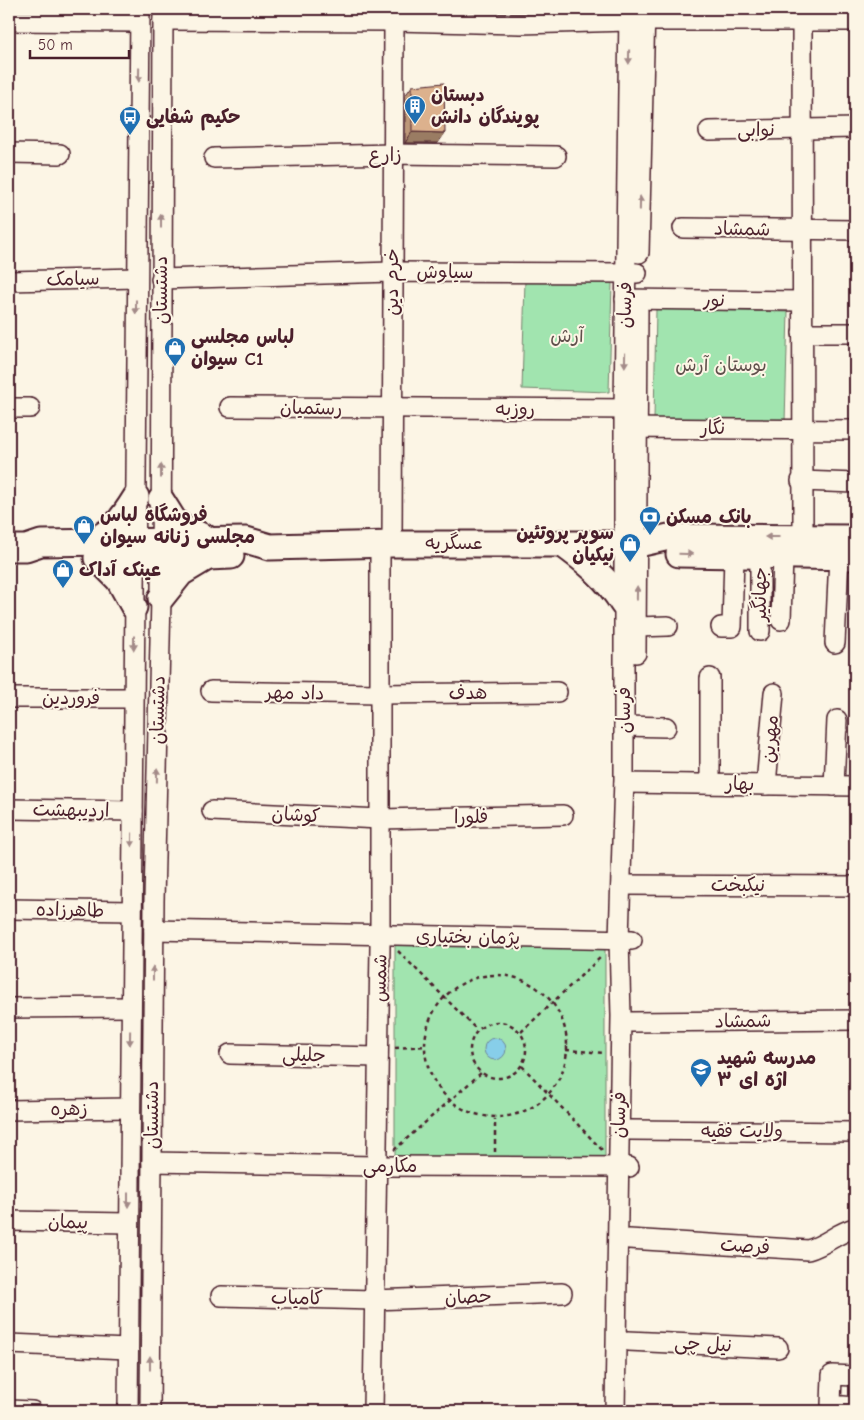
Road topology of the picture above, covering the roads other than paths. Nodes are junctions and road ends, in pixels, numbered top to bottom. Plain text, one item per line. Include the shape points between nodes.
1 (163, 14) edge
2 (140, 15) edge
3 (637, 15) edge
4 (521, 16) edge
5 (394, 20) junction
6 (9, 21) edge
7 (802, 21) junction
8 (855, 22) edge
9 (855, 128) edge
10 (802, 129) junction
11 (709, 131) dead end
12 (9, 154) edge
13 (60, 154) dead end
14 (393, 154) junction
15 (556, 156) dead end
16 (214, 158) dead end
17 (683, 228) dead end
18 (855, 230) edge
19 (802, 231) junction
20 (392, 272) junction
21 (632, 273) junction
22 (136, 278) junction
23 (162, 279) junction
24 (9, 281) edge
25 (632, 299) junction
26 (802, 301) junction
27 (802, 333) junction
28 (855, 333) edge
29 (230, 407) dead end
30 (9, 408) edge
31 (30, 408) dead end
32 (392, 409) junction
33 (631, 418) junction
34 (801, 430) junction
35 (855, 430) edge
36 (801, 481) junction
37 (855, 483) edge
38 (136, 497) junction
39 (161, 500) junction
40 (803, 538) junction
41 (855, 538) edge
42 (561, 542) junction
43 (386, 544) junction
44 (631, 544) junction
45 (18, 548) edge
46 (210, 549) junction
47 (93, 550) junction
48 (135, 550) junction
49 (161, 550) junction
50 (734, 556) junction
51 (772, 557) junction
52 (847, 557) edge
53 (161, 598) junction
54 (624, 604) junction
55 (134, 606) junction
56 (781, 620) dead end
57 (668, 626) dead end
58 (637, 627) junction
59 (721, 627) dead end
60 (760, 631) dead end
61 (836, 643) dead end
62 (710, 678) dead end
63 (211, 691) dead end
64 (557, 692) dead end
65 (774, 693) dead end
66 (379, 694) junction
67 (9, 698) edge
68 (133, 698) junction
69 (837, 720) dead end
70 (630, 726) junction
71 (666, 727) dead end
72 (629, 783) junction
73 (710, 784) junction
74 (766, 785) junction
75 (834, 786) junction
76 (855, 786) edge
77 (9, 809) edge
78 (133, 811) junction
79 (212, 811) dead end
80 (563, 815) dead end
81 (380, 819) junction
82 (627, 885) junction
83 (855, 886) edge
84 (9, 909) edge
85 (131, 911) junction
86 (154, 930) junction
87 (380, 935) junction
88 (626, 940) junction
89 (130, 1007) junction
90 (9, 1008) edge
91 (855, 1020) edge
92 (631, 1022) junction
93 (378, 1053) junction
94 (230, 1054) dead end
95 (129, 1108) junction
96 (9, 1110) edge
97 (630, 1130) junction
98 (855, 1132) edge
99 (152, 1162) junction
100 (618, 1163) junction
101 (376, 1166) junction
102 (9, 1221) edge
103 (855, 1228) edge
104 (128, 1232) junction
105 (628, 1239) junction
106 (151, 1240) junction
107 (562, 1293) dead end
108 (221, 1296) dead end
109 (373, 1300) junction
110 (628, 1341) junction
111 (9, 1344) edge
112 (778, 1348) dead end
113 (128, 1349) junction
114 (855, 1376) edge
115 (855, 1406) edge
116 (9, 1410) edge
117 (32, 1411) edge
118 (128, 1411) edge
119 (150, 1411) edge
120 (372, 1411) edge
121 (615, 1411) edge
122 (627, 1411) edge

1 - 5 street
23 -> 1 street, دشتستان
2 - 6 street
2 -> 22 street, دشتستان
3 - 4 street
3 - 7 street
3 - 21 street, فرسان
4 - 5 street
5 - 14 street, خرم دین
7 - 8 street
7 - 10 street
9 - 10 street, نوابی
10 - 11 street, نوابی
10 - 19 street
12 - 13 street
14 - 15 street, زارع
14 - 16 street, زارع
14 - 20 street, خرم دین
17 - 19 street, شمشاد
18 - 19 street, شمشاد
19 - 26 street
20 - 21 street, سیاوش
20 - 23 street, سیاوش
20 - 32 street, خرم دین
21 - 25 street, فرسان
22 - 24 street, سیامک
22 -> 38 street, دشتستان
39 -> 23 street, دشتستان
25 - 26 street, نور
25 - 33 street, فرسان
26 - 27 street
27 - 28 street
27 - 34 street
29 - 32 street, رستمیان
30 - 31 street
32 - 33 street, روزبه
32 - 43 street, خرم دین
33 - 34 street, نگار
33 - 44 street, فرسان
34 - 35 street, نگار
34 - 36 street
36 - 37 street
36 - 40 street
38 - 47 main road via 120,522
38 - 48 street, دشتستان
39 - 46 main road via 176,524
39 - 49 street, دشتستان
40 - 41 main road, عسگریه
40 -> 44 main road, عسگریه via 669,537
42 - 43 main road, عسگریه
42 - 44 main road, عسگریه
42 - 54 main road via 592,565
43 - 46 main road, عسگریه via 270,547 246,540
43 - 66 street, شمس
44 -> 50 main road, عسگریه via 665,554
44 - 54 street, فرسان
58 -> 44 street, فرسان
45 - 47 main road, عسگریه via 41,543
46 - 49 main road, عسگریه
46 - 53 main road via 181,573
47 - 48 main road, عسگریه
47 - 55 main road via 119,580
48 - 49 main road, عسگریه
48 - 55 street, دشتستان
49 - 53 street, دشتستان
50 - 51 main road, عسگریه
50 - 59 street via 732,627
51 - 52 main road, عسگریه
51 - 56 street
51 - 60 street, جهانگیر
52 - 61 street
86 -> 53 street, دشتستان
54 - 70 street, فرسان
55 -> 68 street, دشتستان
57 - 58 street
58 - 70 street, فرسان
62 - 73 street
63 - 66 street, داد مهر
64 - 66 street, هدف
65 - 74 street, مهرین
66 - 81 street, شمس
67 - 68 street, فروردین
68 - 78 street, دشتستان
69 - 75 street
70 - 71 street
70 - 72 street, فرسان
72 - 73 street, بهار
72 - 82 street, فرسان
73 - 74 street, بهار
74 - 75 street, بهار
75 - 76 street, بهار
77 - 78 street, اردیبهشت
78 -> 85 street, دشتستان
79 - 81 street, کوشان
80 - 81 street, فلورا
81 - 87 street, شمس
82 - 83 street, نیکبخت
82 - 88 street, فرسان
84 - 85 street, طاهرزاده
85 - 89 street, دشتستان
86 - 87 street, پژمان بختیاری
99 -> 86 street, دشتستان
87 - 88 street, پژمان بختیاری
87 - 93 street, شمس
88 - 92 street, فرسان
88 - 100 street, فرسان
89 - 90 street
89 -> 95 street, دشتستان
91 - 92 street, شمشاد
92 - 97 street, فرسان
93 - 94 street, جلیلی
93 - 101 street, شمس
95 - 96 street, زهره
95 -> 104 street, دشتستان
97 - 98 street, ولایت فقیه
97 - 100 street, فرسان
99 - 101 street, مکارمی
99 - 106 street, دشتستان
100 - 101 street, مکارمی via 498,1158
100 - 105 street, فرسان
100 - 121 street, فرسان
101 - 109 street, شمس
102 - 104 street, پیمان
103 - 105 street, فرصت via 840,1232 824,1245 808,1250
104 - 106 street, پیمان
104 - 113 street, دشتستان
105 - 110 street, فرسان
119 -> 106 street, دشتستان
107 - 109 street, حصان
108 - 109 street, کامیاب
109 - 120 street, شمس
110 - 112 street, نیل چی
110 - 122 street, فرسان
111 - 113 street
113 - 118 street, دشتستان
114 - 115 street via 832,1376 831,1405
116 - 117 street

